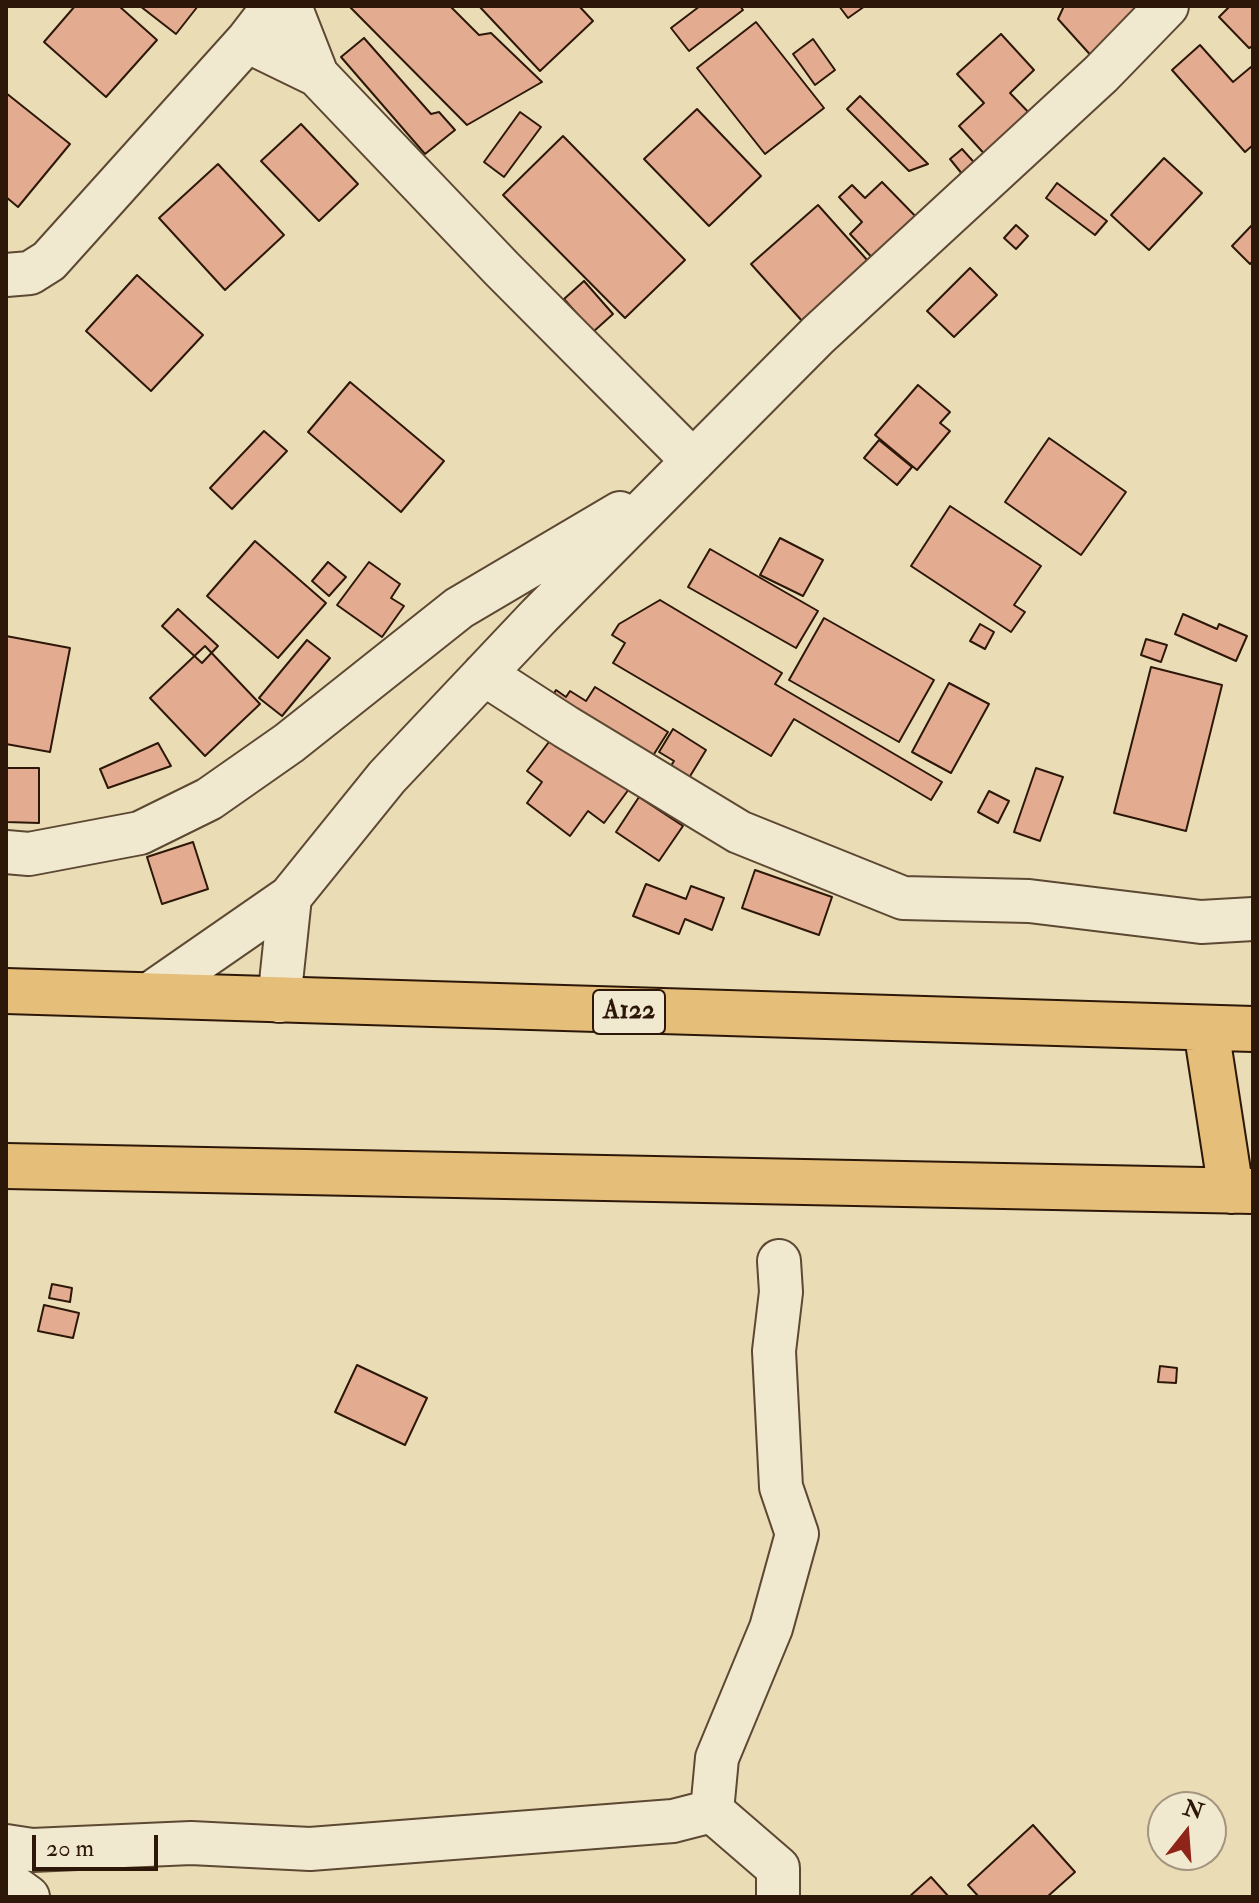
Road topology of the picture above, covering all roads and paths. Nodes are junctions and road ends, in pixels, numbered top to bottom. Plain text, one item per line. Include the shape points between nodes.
1 (274, 6) edge
2 (290, 6) edge
3 (1167, 6) edge
4 (247, 41) junction
5 (317, 75) junction
6 (6, 275) edge
7 (681, 473) junction
8 (484, 674) junction
9 (6, 852) edge
10 (290, 897) junction
11 (1253, 919) edge
12 (6, 991) edge
13 (150, 994) junction
14 (279, 1001) junction
15 (1206, 1029) junction
16 (1253, 1029) edge
17 (11, 1173) edge
18 (1242, 1191) edge
19 (779, 1261) dead end
20 (712, 1811) junction
21 (6, 1846) edge
22 (6, 1881) edge
23 (28, 1897) edge
24 (778, 1897) edge

1 - 4 street
2 - 5 street
3 - 7 street via 1101,74 818,335
4 - 5 street
4 - 6 street via 49,261 30,273
5 - 7 street via 502,269
7 - 8 street
7 - 9 street via 459,608 289,743 209,799 140,833 29,854
8 - 10 street via 387,777
8 - 11 street via 739,832 903,898 1029,901 1201,922
10 - 13 street
10 - 14 street
12 - 13 highway, A122
13 - 14 highway, A122
14 - 15 highway, A122
15 - 16 highway, A122
15 - 18 highway
17 - 18 highway
19 - 20 street via 774,1351 781,1487 797,1534 771,1628 717,1758
20 - 21 street via 673,1821 310,1849 191,1843 46,1850
20 - 24 street via 778,1868
22 - 23 street

